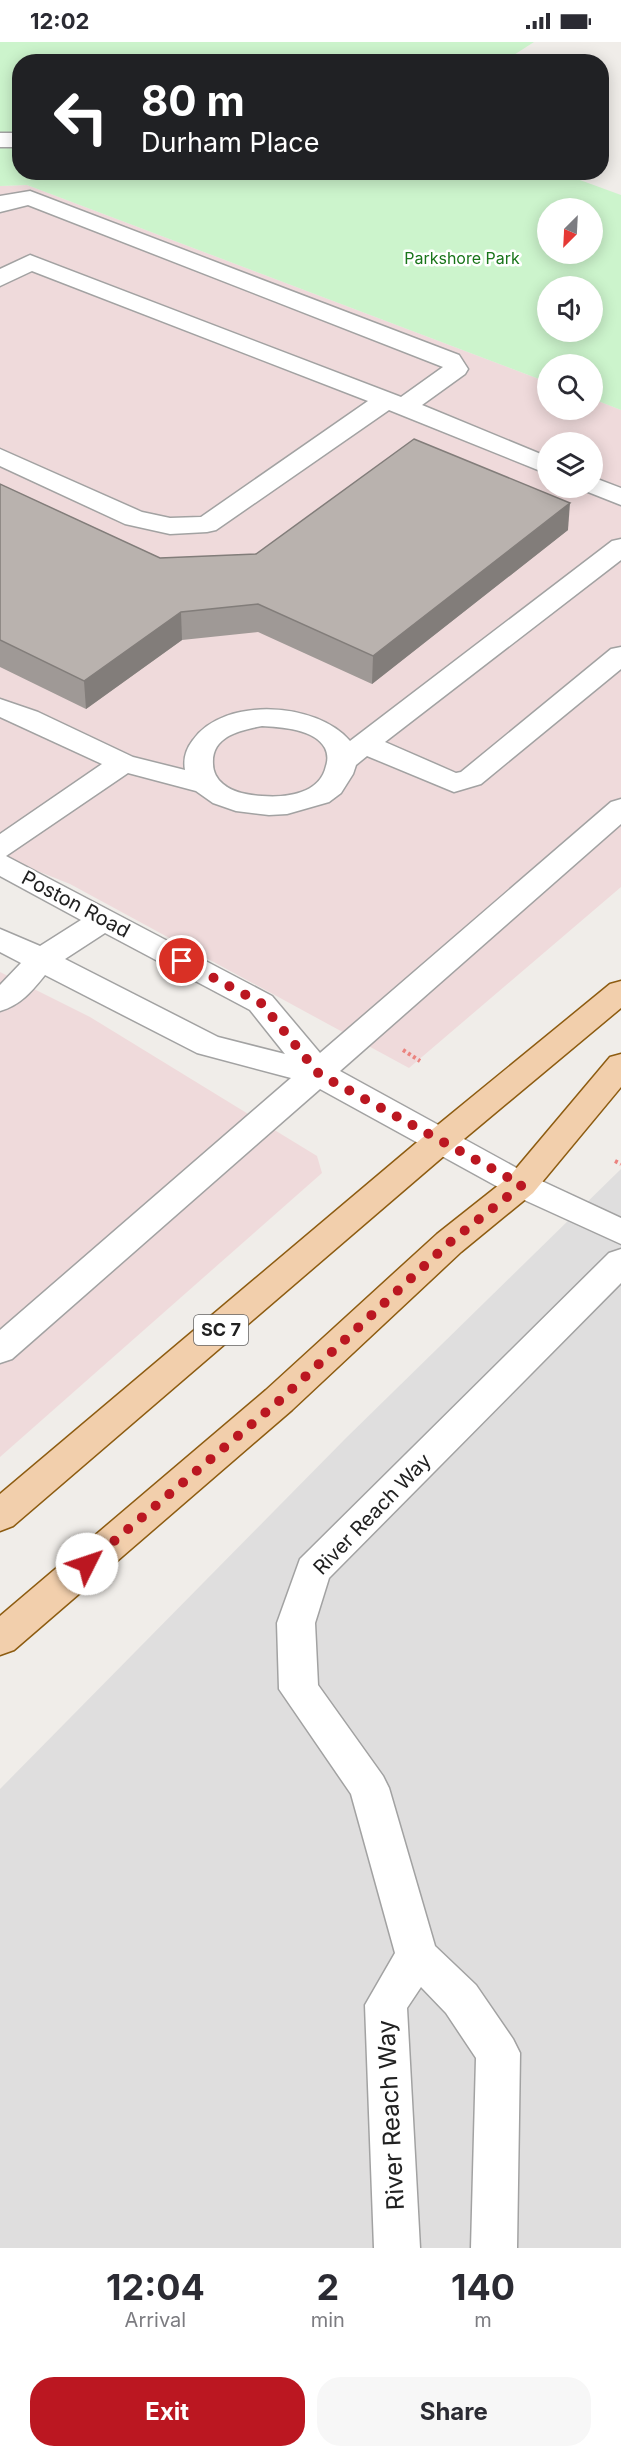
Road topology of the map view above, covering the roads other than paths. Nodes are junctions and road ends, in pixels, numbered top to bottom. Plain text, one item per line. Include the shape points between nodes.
1 (0, 205) edge
2 (0, 279) edge
3 (396, 403) junction
4 (537, 461) edge
5 (6, 463) edge
6 (603, 490) edge
7 (621, 497) edge
8 (621, 547) edge
9 (621, 655) edge
10 (0, 707) edge
11 (353, 752) junction
12 (123, 763) junction
13 (206, 784) junction
14 (621, 808) edge
15 (0, 848) edge
16 (0, 864) edge
17 (104, 919) junction
18 (0, 939) edge
19 (41, 960) junction
20 (621, 991) edge
21 (0, 1000) edge
22 (621, 1065) edge
23 (319, 1074) junction
24 (440, 1141) junction
25 (522, 1185) junction
26 (621, 1232) edge
27 (621, 1262) edge
28 (0, 1350) edge
29 (0, 1516) edge
30 (0, 1639) edge
31 (417, 1956) junction
32 (397, 2248) edge
33 (494, 2248) edge

1 - 3 street via 30,198 450,360 456,369
2 - 3 street via 30,262
3 - 4 street
3 - 5 street via 207,524 170,526 134,518
6 - 7 street
8 - 11 street
9 - 11 street via 471,778 453,783
10 - 12 street
11 - 13 street via 328,788 311,799 289,805 242,804 221,796
11 - 13 street via 338,746 326,733 286,718 239,721 204,741 197,755 198,770
12 - 13 street
12 - 15 street
14 - 23 street
16 - 17 street, Poston Road
17 - 19 street
17 - 23 street, Poston Road via 261,1003
18 - 19 street, Poston Road
19 - 21 street via 15,990
19 - 23 street, Poston Road via 208,1045
20 - 24 main road, SC 7
22 - 25 main road
23 - 24 street, Poston Road
23 - 28 street
24 - 25 street, Poston Road
24 - 29 main road, SC 7
25 - 26 street, Poston Road
25 - 30 main road via 449,1243 279,1401
27 - 31 street, River Reach Way via 313,1570 296,1623 299,1689 369,1788
31 - 32 street, River Reach Way via 386,2005
31 - 33 street, River Reach Way via 461,2000 498,2053

